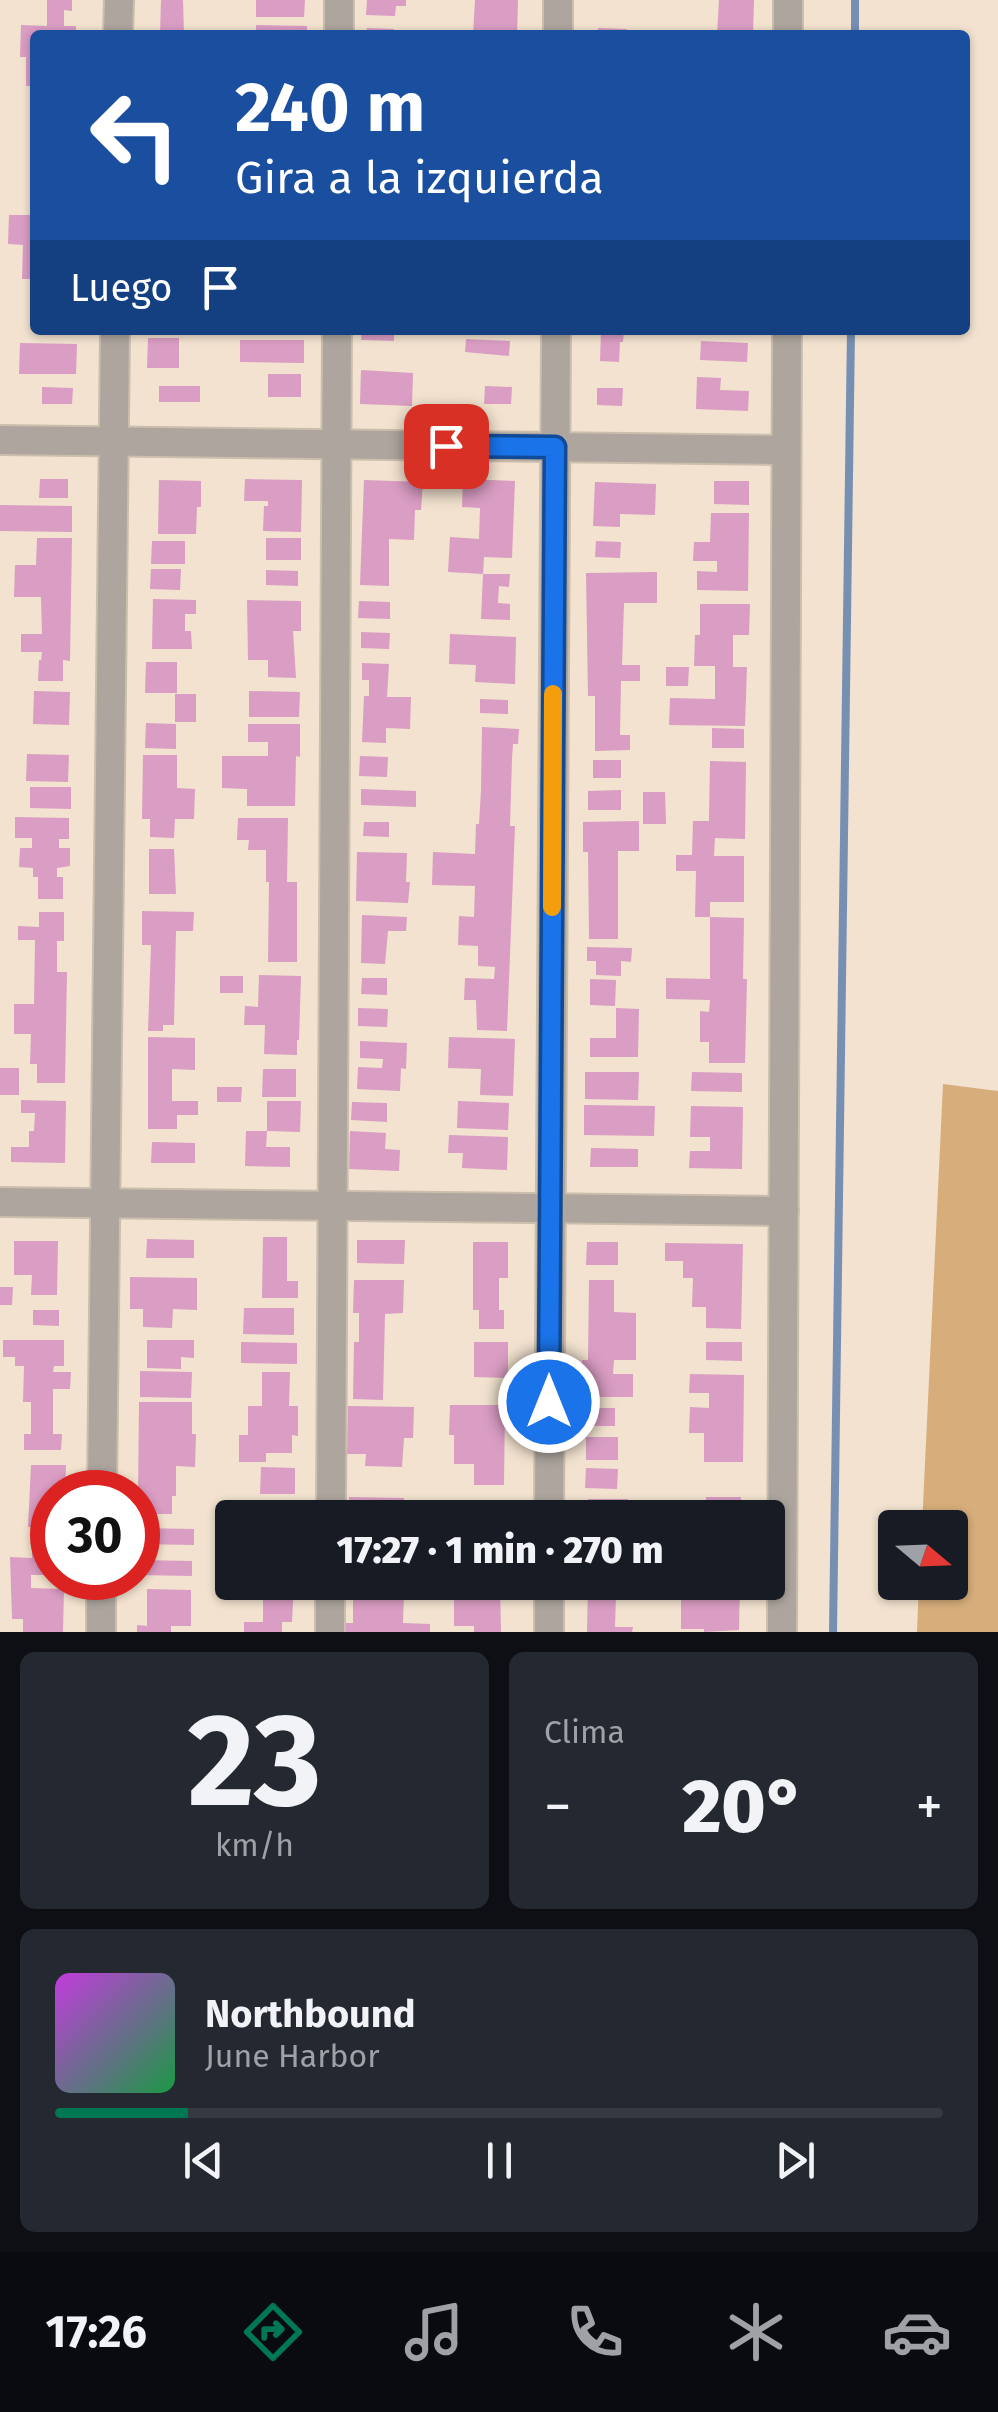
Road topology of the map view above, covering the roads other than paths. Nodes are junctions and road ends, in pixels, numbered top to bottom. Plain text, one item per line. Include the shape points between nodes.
1 (119, 0) edge
2 (339, 0) edge
3 (558, 0) edge
4 (788, 0) edge
5 (118, 30) edge
6 (339, 30) edge
7 (558, 30) edge
8 (788, 30) edge
9 (115, 335) edge
10 (337, 335) edge
11 (556, 335) edge
12 (787, 335) edge
13 (0, 440) edge
14 (114, 442) junction
15 (337, 444) junction
16 (555, 447) junction
17 (786, 450) junction
18 (0, 1202) edge
19 (105, 1203) junction
20 (332, 1206) junction
21 (550, 1208) junction
22 (784, 1211) junction
23 (102, 1470) edge
24 (330, 1500) edge
25 (549, 1500) edge
26 (101, 1600) edge
27 (330, 1600) edge
28 (549, 1600) edge
29 (100, 1632) edge
30 (330, 1632) edge
31 (548, 1632) edge
32 (782, 1632) edge

1 - 5 street
2 - 6 street
3 - 7 street
4 - 8 street
9 - 14 street
10 - 15 street
11 - 16 street
12 - 17 street
13 - 14 street
14 - 15 street
14 - 19 street
15 - 16 street
15 - 20 street
16 - 17 street
16 - 21 street
17 - 22 street
18 - 19 street
19 - 20 street
19 - 23 street
20 - 21 street
20 - 24 street
21 - 22 street
21 - 25 street
22 - 32 street
26 - 29 street
27 - 30 street
28 - 31 street

